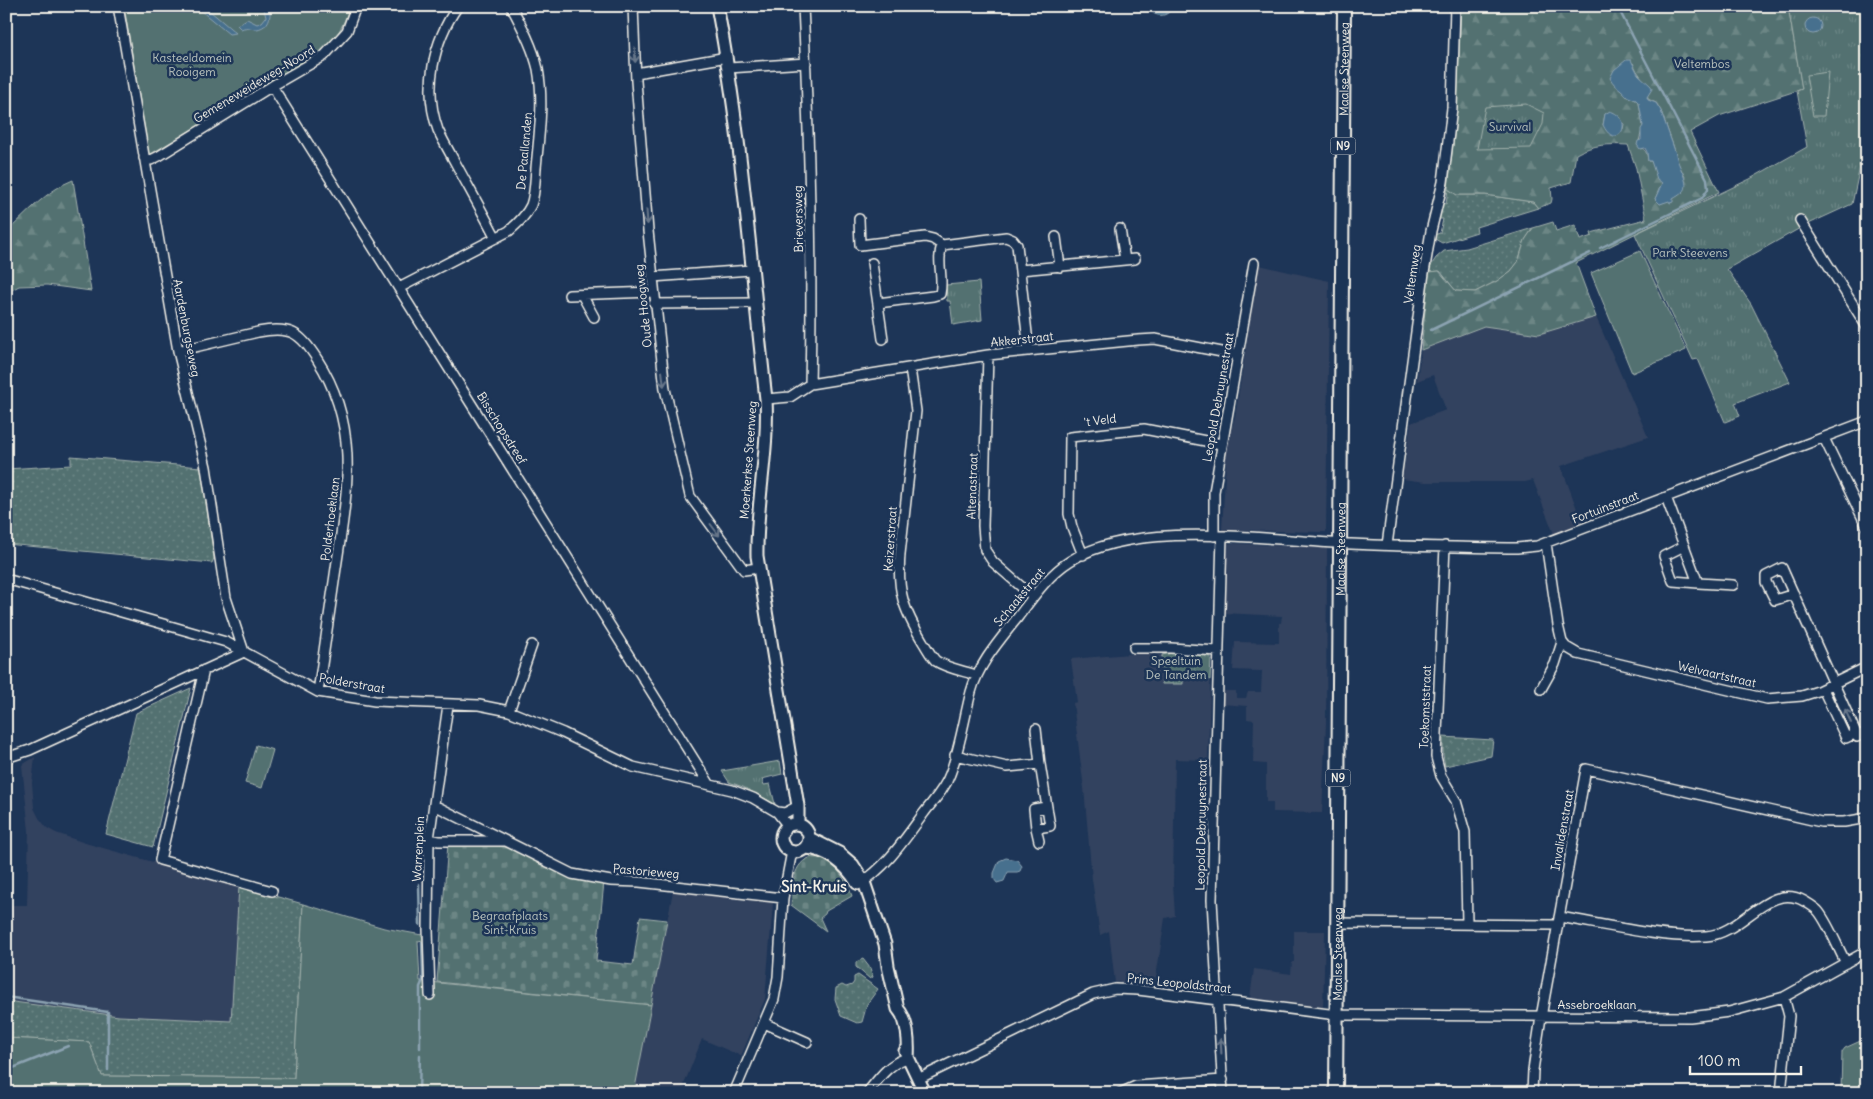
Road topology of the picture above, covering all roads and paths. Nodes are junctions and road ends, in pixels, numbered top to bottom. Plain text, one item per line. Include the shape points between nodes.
1 (118, 6) edge
2 (356, 6) edge
3 (458, 6) edge
4 (511, 6) edge
5 (634, 6) edge
6 (717, 6) edge
7 (803, 6) edge
8 (1344, 6) edge
9 (1455, 6) edge
10 (728, 63) junction
11 (806, 63) junction
12 (636, 73) junction
13 (272, 86) junction
14 (144, 158) junction
15 (859, 219) dead end
16 (1800, 220) dead end
17 (1120, 229) dead end
18 (1056, 237) dead end
19 (496, 238) junction
20 (942, 245) junction
21 (1135, 259) dead end
22 (1125, 260) junction
23 (872, 263) dead end
24 (1254, 263) dead end
25 (1060, 267) junction
26 (751, 270) junction
27 (1020, 270) junction
28 (652, 277) junction
29 (399, 288) junction
30 (653, 292) junction
31 (569, 295) dead end
32 (582, 295) junction
33 (755, 303) junction
34 (878, 303) junction
35 (654, 304) junction
36 (594, 317) dead end
37 (1867, 327) edge
38 (884, 339) dead end
39 (178, 351) junction
40 (1029, 351) junction
41 (988, 355) junction
42 (1237, 355) junction
43 (910, 368) junction
44 (810, 384) junction
45 (766, 399) junction
46 (1867, 422) edge
47 (1824, 438) junction
48 (1221, 444) junction
49 (1666, 498) junction
50 (1867, 527) edge
51 (1218, 536) junction
52 (1340, 543) junction
53 (1546, 543) junction
54 (1387, 545) junction
55 (1445, 546) junction
56 (1684, 546) junction
57 (1082, 555) junction
58 (758, 568) junction
59 (6, 579) edge
60 (1698, 584) junction
61 (1733, 585) dead end
62 (1794, 594) dead end
63 (1033, 597) junction
64 (1562, 642) junction
65 (532, 645) dead end
66 (1134, 648) dead end
67 (1218, 651) junction
68 (244, 652) junction
69 (1867, 667) edge
70 (204, 670) junction
71 (976, 675) junction
72 (1833, 684) junction
73 (1541, 689) dead end
74 (1823, 689) junction
75 (318, 692) junction
76 (448, 704) junction
77 (509, 711) junction
78 (1036, 729) dead end
79 (1867, 732) edge
80 (1856, 734) junction
81 (955, 755) junction
82 (6, 758) edge
83 (1040, 764) junction
84 (710, 784) junction
85 (434, 805) junction
86 (798, 806) junction
87 (1046, 807) junction
88 (777, 812) junction
89 (1867, 818) edge
90 (793, 825) junction
91 (1036, 828) junction
92 (429, 839) junction
93 (1039, 841) dead end
94 (807, 843) junction
95 (510, 844) junction
96 (792, 851) junction
97 (861, 884) junction
98 (272, 891) dead end
99 (782, 898) junction
100 (1558, 921) junction
101 (1337, 923) junction
102 (1467, 924) junction
103 (1867, 951) edge
104 (1846, 963) junction
105 (430, 995) dead end
106 (1784, 997) junction
107 (1219, 1000) junction
108 (1337, 1015) junction
109 (1541, 1017) junction
110 (764, 1024) junction
111 (807, 1042) dead end
112 (908, 1058) junction
113 (918, 1079) junction
114 (1223, 1080) junction
115 (734, 1093) edge
116 (867, 1093) edge
117 (925, 1093) edge
118 (1120, 1093) edge
119 (1223, 1093) edge
120 (1336, 1093) edge
121 (1532, 1093) edge
122 (1781, 1093) edge

1 - 14 street, Aardenburgseweg
2 - 13 street, Gemeneweideweg-Noord via 347,31 333,48
3 - 19 street via 443,30 433,64 432,108 438,131
4 - 19 street, De Paallanden via 524,29 538,69 540,111 531,205 521,220
5 -> 12 street, Oude Hoogweg
6 - 10 street, Moerkerkse Steenweg
7 - 11 street, Brieversweg
8 - 52 main road, Maalse Steenweg / N9
9 - 54 street, Veltemweg via 1452,108 1443,182 1424,273
10 - 11 street
10 - 12 street
10 - 26 street, Moerkerkse Steenweg
11 - 44 street, Brieversweg via 812,291
12 -> 28 street, Oude Hoogweg
13 - 14 street, Gemeneweideweg-Noord via 159,156 151,160
13 - 29 street, Bisschopsdreef
14 - 39 street, Aardenburgseweg
15 - 20 street via 860,245 925,237
16 - 37 street
17 - 22 street
18 - 25 street
19 - 29 street, De Paallanden
20 - 27 street via 1006,237 1017,245
20 - 34 street via 939,254 940,294
21 - 22 street
22 - 25 street
23 - 34 street
24 - 42 street, Leopold Debruynestraat
25 - 27 street
26 - 28 street
26 - 33 street, Moerkerkse Steenweg
27 - 40 street
28 - 30 street, Oude Hoogweg
29 - 84 street, Bisschopsdreef
30 - 32 street
30 - 35 street, Oude Hoogweg
31 - 32 street
32 - 36 street
33 - 35 street
33 - 45 street, Moerkerkse Steenweg
34 - 38 street
35 -> 58 street, Oude Hoogweg via 665,389 690,496 744,570
39 - 68 street, Aardenburgseweg via 206,467 226,598
39 - 75 street, Polderhoeklaan via 264,331 288,330 300,335 328,376 344,428 348,476
40 - 41 street, Akkerstraat
40 - 42 street, Akkerstraat via 1156,339
41 - 43 street, Akkerstraat
41 - 63 street, Altenastraat via 985,550 993,562
42 - 48 street, Leopold Debruynestraat
43 - 44 street, Akkerstraat
43 - 71 street, Keizerstraat via 916,411 899,567 902,596 908,616 932,656 937,661
44 - 45 street via 790,397
45 - 58 street, Moerkerkse Steenweg via 757,525
46 - 47 street, Fortuinstraat
47 - 49 street, Fortuinstraat
47 - 50 street
48 - 51 street, Leopold Debruynestraat via 1214,492
48 - 57 street, 't Veld via 1144,429 1070,437 1069,514
49 - 53 street, Fortuinstraat
49 - 56 street
51 - 52 street, Schaakstraat
51 - 57 street, Schaakstraat via 1147,538 1114,544
51 - 67 street, Leopold Debruynestraat
52 - 54 street, Fortuinstraat
52 - 101 main road, Maalse Steenweg / N9
53 - 55 street, Fortuinstraat via 1517,548
53 - 64 street
54 - 55 street, Fortuinstraat
55 - 102 street, Toekomststraat via 1436,757 1441,776 1456,801 1465,832
56 - 60 street
56 - 60 street via 1664,556 1670,578 1676,582
57 - 63 street, Schaakstraat via 1061,568
58 - 86 street, Moerkerkse Steenweg
59 - 68 street, Polderstraat via 226,642
60 - 61 street
62 - 72 street
63 - 71 street, Schaakstraat
64 - 73 street via 1555,664
64 - 74 street, Welvaartstraat via 1578,654 1767,699 1802,696
65 - 77 street
66 - 67 street
67 - 107 street, Leopold Debruynestraat via 1212,900
68 - 70 street
68 - 75 street, Polderstraat
69 - 72 street, Welvaartstraat
70 - 82 street
70 - 98 street via 160,860
71 - 81 street, Schaakstraat
72 - 74 street, Welvaartstraat
80 -> 72 street
74 - 80 street via 1846,738
75 - 76 street, Polderstraat via 375,701
76 - 77 street, Polderstraat via 479,705
76 - 85 street, Warrenplein
77 - 84 street, Polderstraat via 633,768
78 - 83 street
79 - 80 street via 1857,737
81 - 83 street via 1007,767
81 - 97 street, Schaakstraat via 949,777 938,795 884,864
83 - 87 street
84 - 88 street, Polderstraat via 753,798
85 - 92 street, Warrenplein
85 - 95 street, Pastorieweg
86 - 88 street via 785,813
86 - 90 street, Moerkerkse Steenweg
87 - 91 street via 1034,809
87 - 91 street via 1050,826
88 - 90 street, Polderstraat
89 - 100 street, Invalidenstraat via 1821,822 1586,769
90 - 94 street via 806,829
90 - 96 street via 782,832 781,837 785,848
91 - 93 street
92 - 95 street
92 - 105 street, Warrenplein
94 - 96 street via 798,851
94 - 97 street via 839,853 853,865
95 - 99 street, Pastorieweg via 572,874 611,881
96 - 99 street
97 - 112 street via 885,944 898,1008 895,1015
99 - 110 street via 778,977
100 - 102 street
100 - 104 street via 1705,936 1731,929 1776,898 1792,896 1819,912
100 - 109 street, Invalidenstraat
101 - 102 street
101 - 108 main road, Maalse Steenweg / N9
103 - 104 street, Assebroeklaan
104 - 106 street, Assebroeklaan
106 - 109 street, Assebroeklaan via 1729,1012 1690,1017
106 - 122 street via 1789,1016
107 - 108 street, Prins Leopoldstraat
107 - 113 street, Prins Leopoldstraat via 1125,989 1100,991
114 -> 107 street, Leopold Debruynestraat
108 - 109 street, Assebroeklaan
108 - 120 main road, Maalse Steenweg / N9
109 - 121 street, Invalidenstraat
110 - 111 street
110 - 115 street
112 - 113 street
112 - 116 street via 898,1060
113 - 117 street
114 - 118 street via 1136,1086
114 - 119 street, Leopold Debruynestraat

